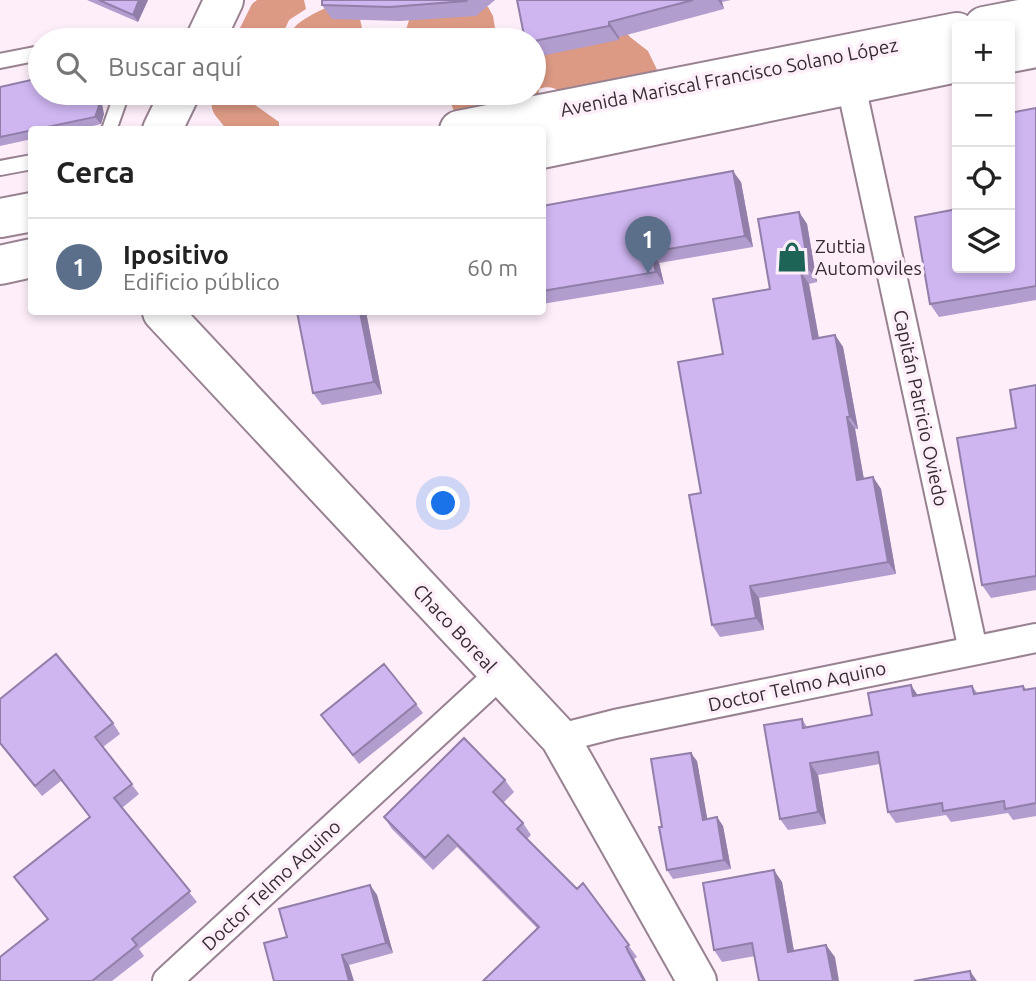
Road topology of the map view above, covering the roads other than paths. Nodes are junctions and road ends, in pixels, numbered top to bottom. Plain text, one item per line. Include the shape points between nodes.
1 (224, 0) edge
2 (1036, 16) edge
3 (1010, 21) edge
4 (211, 28) edge
5 (952, 34) edge
6 (1036, 48) edge
7 (1015, 52) edge
8 (28, 55) edge
9 (0, 61) edge
10 (952, 63) edge
11 (848, 69) junction
12 (118, 105) edge
13 (174, 105) edge
14 (110, 126) edge
15 (164, 126) edge
16 (485, 126) edge
17 (546, 148) edge
18 (28, 163) edge
19 (0, 168) edge
20 (28, 213) edge
21 (0, 218) edge
22 (28, 259) edge
23 (0, 265) edge
24 (165, 315) edge
25 (1036, 638) edge
26 (973, 650) junction
27 (499, 675) junction
28 (559, 738) junction
29 (199, 968) edge
30 (167, 981) edge
31 (696, 981) edge

1 - 4 main road
2 - 3 main road
5 - 11 main road, Avenida Mariscal Francisco Solano López
6 - 7 main road
8 - 9 lane
10 - 11 main road, Avenida Mariscal Francisco Solano López
11 - 16 main road, Avenida Mariscal Francisco Solano López
11 - 17 main road, Avenida Mariscal Francisco Solano López
11 - 26 street, Capitán Patricio Oviedo
12 - 14 lane
13 - 15 main road
18 - 19 lane
20 - 21 main road
22 - 23 main road
24 - 27 main road, Chaco Boreal
25 - 26 street, Doctor Telmo Aquino
26 - 28 street, Doctor Telmo Aquino
27 - 28 main road, Chaco Boreal
27 - 29 street, Doctor Telmo Aquino
28 - 31 main road, Chaco Boreal
29 - 30 street, Doctor Telmo Aquino

